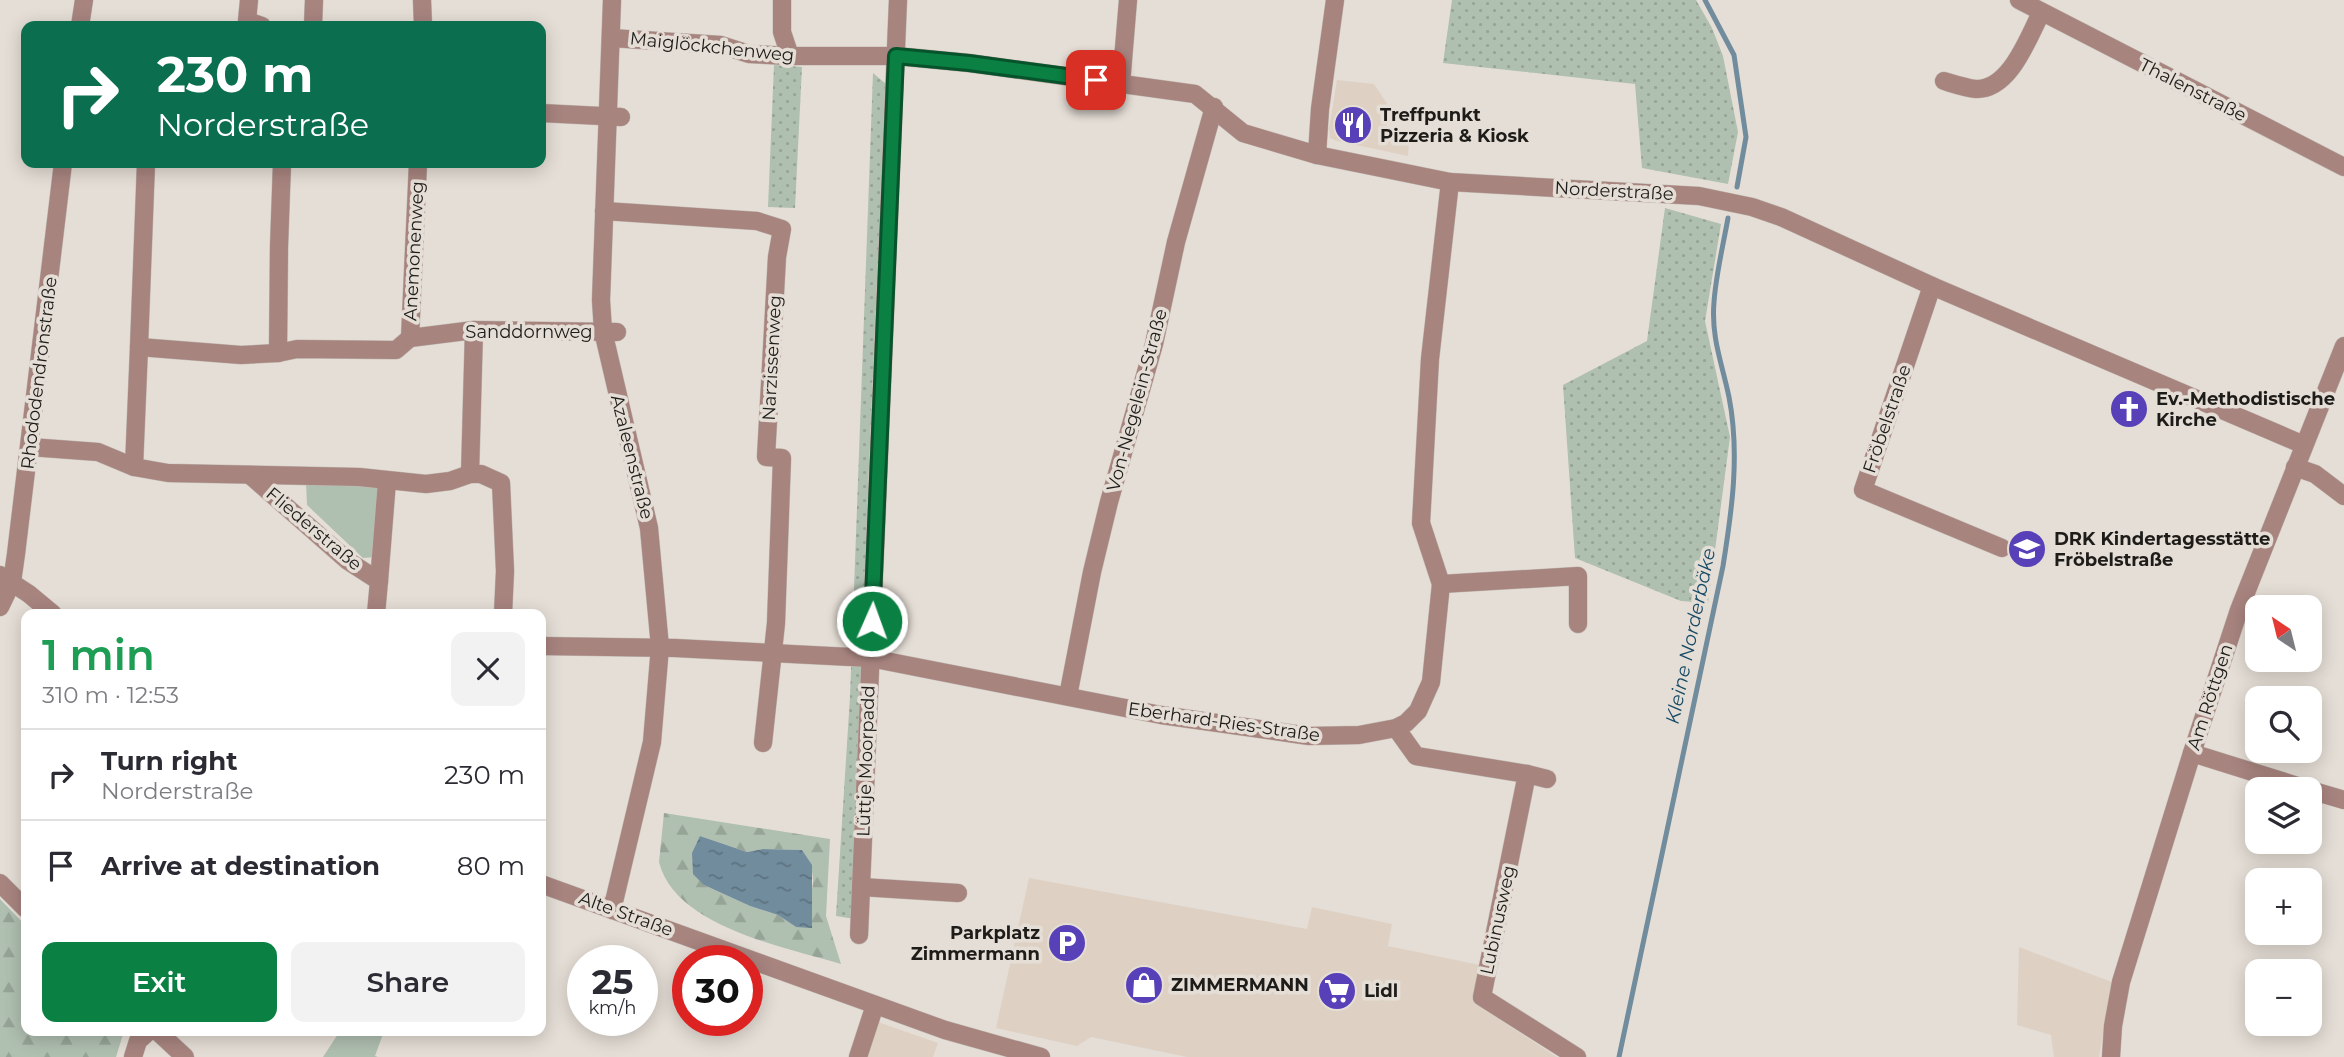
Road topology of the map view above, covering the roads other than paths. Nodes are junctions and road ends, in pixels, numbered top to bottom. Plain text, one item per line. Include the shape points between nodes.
1 (84, 0) edge
2 (249, 0) edge
3 (314, 0) edge
4 (422, 0) edge
5 (612, 0) edge
6 (782, 0) edge
7 (898, 0) edge
8 (1128, 0) edge
9 (1335, 0) edge
10 (2019, 0) edge
11 (2041, 13) junction
12 (81, 21) edge
13 (247, 21) edge
14 (313, 21) edge
15 (423, 21) edge
16 (611, 38) junction
17 (790, 56) junction
18 (896, 56) junction
19 (1944, 81) dead end
20 (1121, 84) junction
21 (1214, 107) junction
22 (546, 113) edge
23 (615, 117) junction
24 (1317, 155) junction
25 (2344, 167) edge
26 (63, 168) edge
27 (146, 168) edge
28 (282, 168) edge
29 (418, 168) edge
30 (1450, 182) junction
31 (604, 211) junction
32 (1932, 286) junction
33 (474, 330) junction
34 (610, 332) junction
35 (410, 338) junction
36 (2344, 346) edge
37 (139, 347) junction
38 (278, 353) junction
39 (2304, 445) junction
40 (30, 447) junction
41 (134, 467) junction
42 (2295, 467) junction
43 (470, 474) junction
44 (250, 475) junction
45 (387, 481) junction
46 (2344, 496) edge
47 (2001, 548) dead end
48 (6, 579) edge
49 (379, 581) junction
50 (1441, 583) junction
51 (0, 607) edge
52 (46, 609) edge
53 (376, 609) edge
54 (503, 609) edge
55 (1578, 624) dead end
56 (546, 646) edge
57 (660, 647) junction
58 (772, 652) junction
59 (870, 658) junction
60 (1068, 696) junction
61 (1396, 728) junction
62 (764, 743) dead end
63 (2192, 754) junction
64 (1527, 774) junction
65 (2267, 777) edge
66 (1547, 779) dead end
67 (2322, 794) edge
68 (2344, 800) edge
69 (0, 883) edge
70 (546, 886) edge
71 (861, 887) junction
72 (958, 893) dead end
73 (21, 904) edge
74 (612, 910) junction
75 (859, 935) dead end
76 (872, 1004) junction
77 (144, 1036) edge
78 (162, 1036) edge
79 (133, 1057) edge
80 (185, 1057) edge
81 (858, 1057) edge
82 (1041, 1057) edge
83 (1577, 1057) edge
84 (2111, 1057) edge

1 - 12 street
2 - 13 street
3 - 14 street
4 - 15 street
5 - 16 street, Azaleenstraße
6 - 17 street via 782,32
7 - 18 street, Lüttje Moorpadd
8 - 20 street
9 - 24 street
10 - 11 street, Thalenstraße
11 - 19 street via 2008,73 1994,85 1977,89
11 - 25 street, Thalenstraße
16 - 17 street, Maiglöckchenweg via 721,44 749,54
16 - 23 street, Azaleenstraße
17 - 18 street, Maiglöckchenweg
18 - 20 street, Norderstraße
18 - 59 street, Lüttje Moorpadd
20 - 21 street, Norderstraße via 1195,94
21 - 24 street, Norderstraße via 1243,133
21 - 60 street, Von-Negelein-Straße via 1109,502
22 - 23 street
23 - 31 street, Azaleenstraße
24 - 30 street, Norderstraße
26 - 40 street, Rhododendronstraße
27 - 37 street
28 - 38 street
29 - 35 street, Anemonenweg
30 - 32 street, Norderstraße via 1699,196 1752,207
30 - 50 street via 1430,359 1421,523
31 - 34 street, Azaleenstraße via 601,300
31 - 58 street, Narzissenweg via 757,221 782,229 766,457 782,458
32 - 39 street, Norderstraße
32 - 47 street, Fröbelstraße via 1863,489
33 - 34 street, Sanddornweg
33 - 35 street, Sanddornweg
33 - 43 street
34 - 57 street, Azaleenstraße via 649,528
35 - 38 street, Sanddornweg via 396,350 297,349
36 - 39 street, Am Röttgen
37 - 38 street, Sanddornweg via 241,355
37 - 41 street
39 - 42 street, Am Röttgen
40 - 41 street, Fliederstraße via 98,452
40 - 48 street, Rhododendronstraße
41 - 44 street, Fliederstraße via 168,473
42 - 46 street via 2315,474
42 - 63 street, Am Röttgen via 2239,610
43 - 45 street, Fliederstraße via 426,484
43 - 54 street via 501,483
44 - 45 street, Fliederstraße
44 - 49 street, Fliederstraße via 348,561
45 - 49 street, Fliederstraße
48 - 51 street, Rhododendronstraße
48 - 52 street
49 - 53 street, Fliederstraße
50 - 55 street via 1578,576
50 - 61 street via 1432,682 1418,711
56 - 57 street
57 - 58 street, Eberhard-Ries-Straße
57 - 74 street, Azaleenstraße via 652,742
58 - 59 street, Eberhard-Ries-Straße
58 - 62 street
59 - 60 street, Eberhard-Ries-Straße
59 - 71 street, Lüttje Moorpadd
60 - 61 street, Eberhard-Ries-Straße via 1161,715 1309,736 1359,735
61 - 64 street via 1416,756
63 - 65 street
63 - 84 street, Am Röttgen via 2121,982
64 - 66 street
64 - 83 street, Lubinusweg via 1482,997
67 - 68 street
69 - 73 street
70 - 74 street, Alte Straße
71 - 72 street
71 - 75 street, Lüttje Moorpadd
74 - 76 street, Alte Straße
76 - 81 street
76 - 82 street, Alte Straße
77 - 79 street
78 - 80 street

